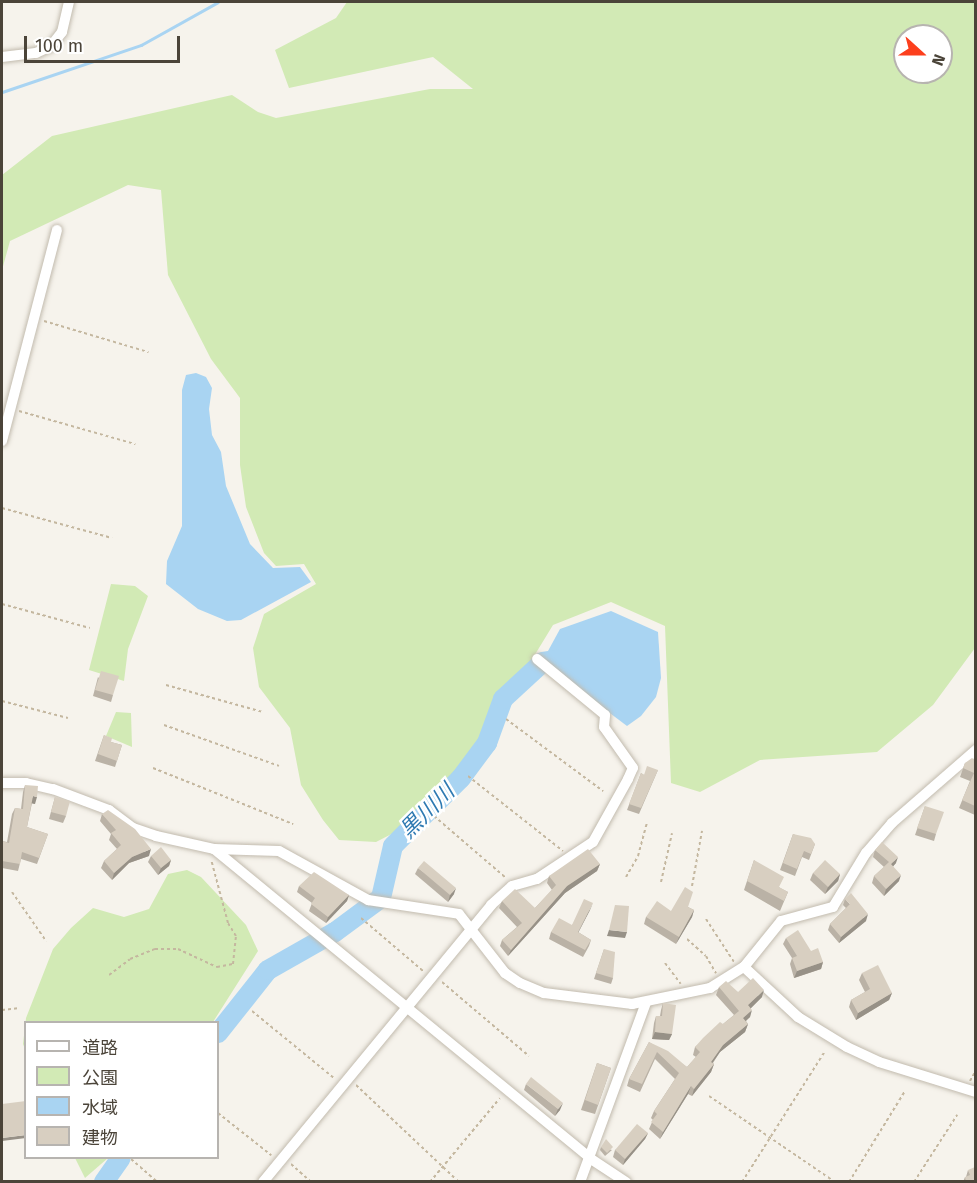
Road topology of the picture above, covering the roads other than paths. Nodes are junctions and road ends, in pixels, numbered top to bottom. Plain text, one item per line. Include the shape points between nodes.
1 (69, 2) edge
2 (2, 57) edge
3 (57, 230) dead end
4 (2, 441) edge
5 (537, 659) dead end
6 (975, 750) edge
7 (2, 783) edge
8 (211, 849) junction
9 (472, 930) junction
10 (740, 967) junction
11 (646, 1003) junction
12 (406, 1007) junction
13 (972, 1088) edge
14 (591, 1159) junction
15 (263, 1182) edge
16 (580, 1182) edge
17 (626, 1182) edge

1 - 2 street via 62,32 51,46 36,53
3 - 4 street
5 - 9 street via 605,715 604,727 633,768 592,842 537,879 512,886
6 - 10 street via 892,823 866,853 840,900 822,912 781,921
7 - 8 street via 53,789 109,810 143,832
8 - 9 street via 279,851 368,900 459,914
8 - 12 street
9 - 11 street via 506,973 520,983 544,993
9 - 12 street
10 - 11 street via 710,988
10 - 13 street via 798,1017 847,1047 879,1062
11 - 14 street
12 - 14 street
12 - 15 street
14 - 16 street
14 - 17 street

